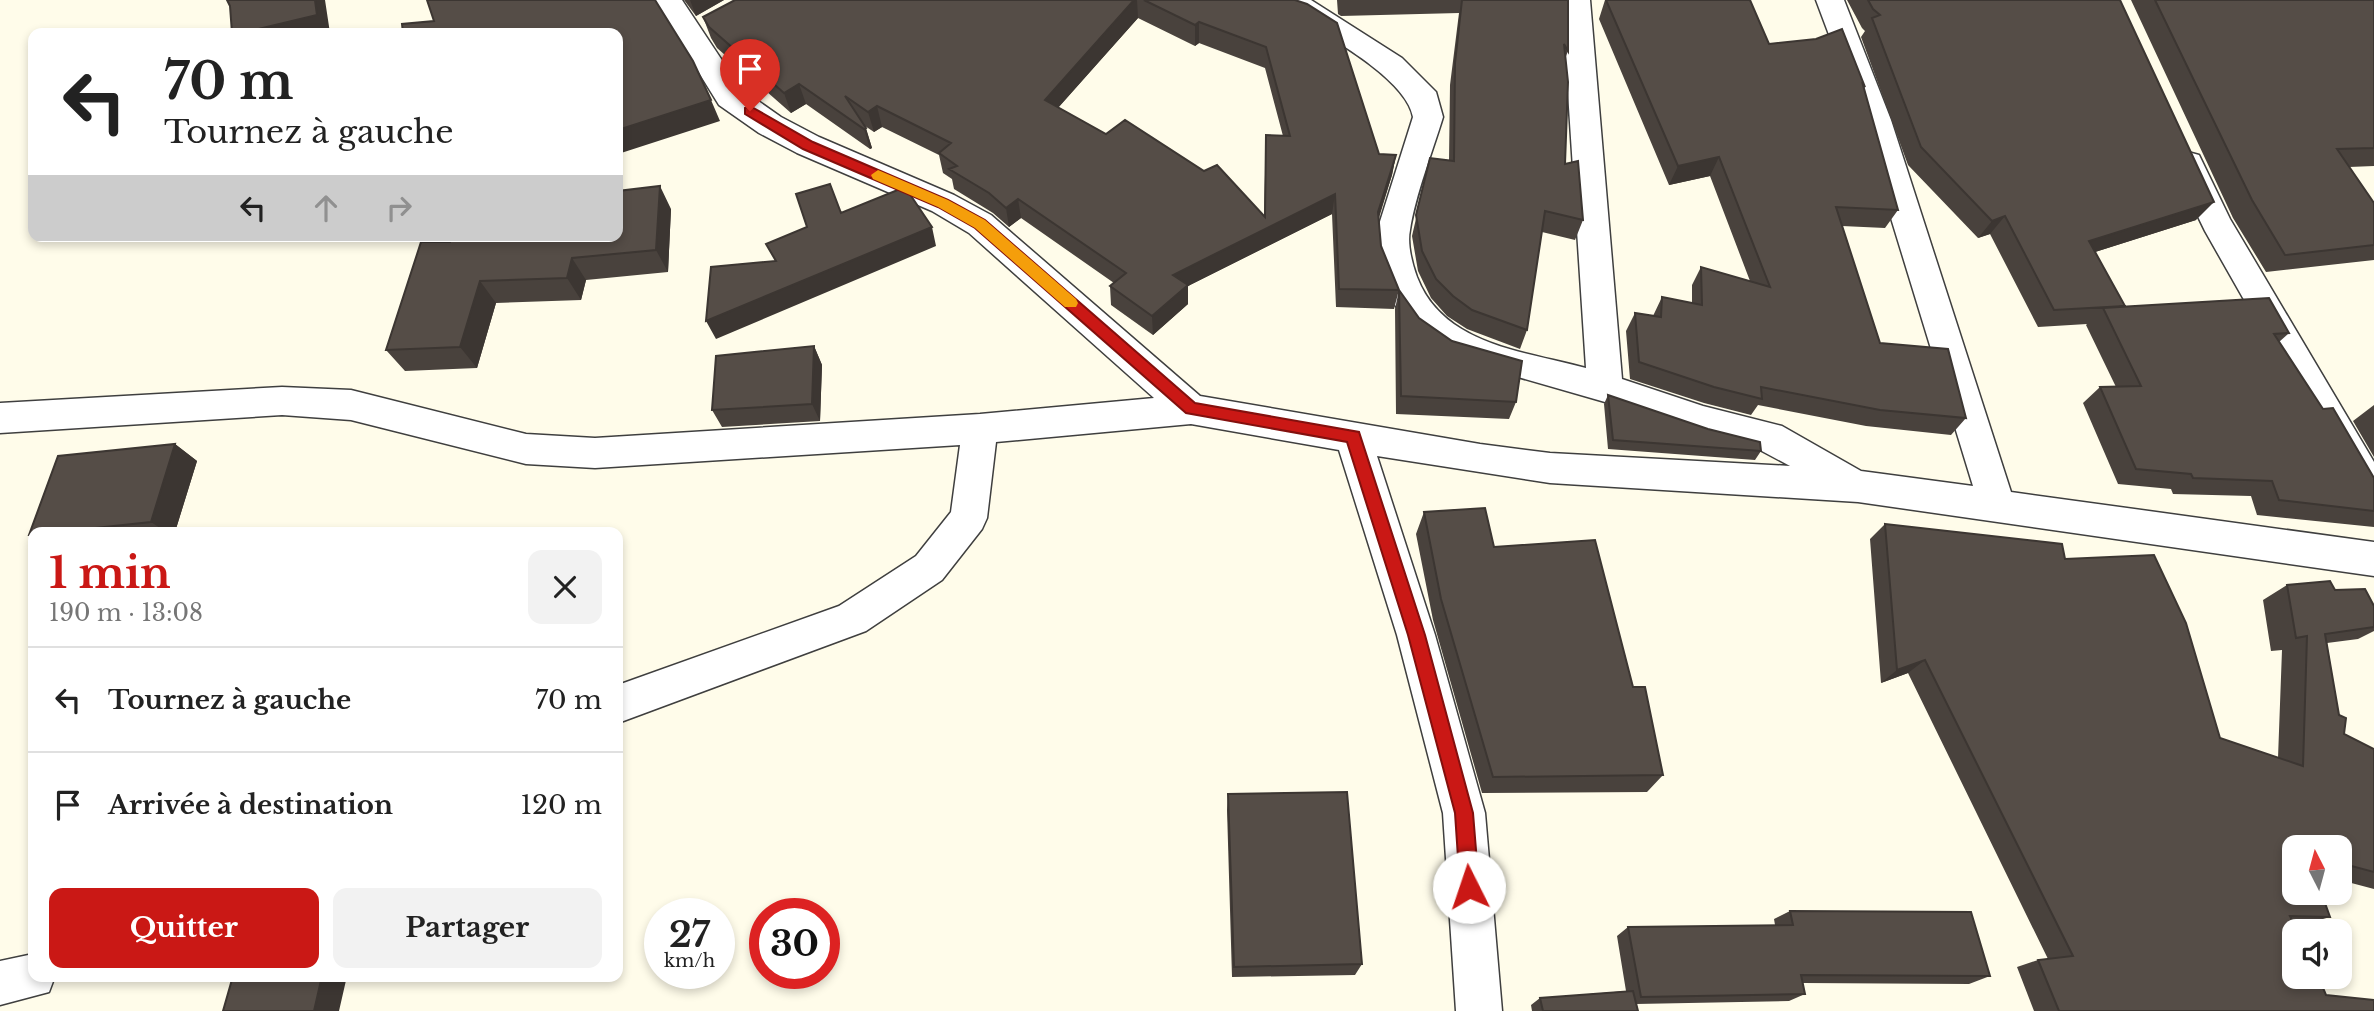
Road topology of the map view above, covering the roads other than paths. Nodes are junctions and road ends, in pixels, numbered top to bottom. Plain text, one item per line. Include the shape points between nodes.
1 (668, 0) edge
2 (1290, 0) edge
3 (1576, 0) edge
4 (1830, 0) edge
5 (2178, 140) edge
6 (1605, 388) junction
7 (1191, 409) junction
8 (0, 418) edge
9 (980, 429) junction
10 (1353, 437) junction
11 (1858, 486) junction
12 (2374, 495) edge
13 (1998, 507) junction
14 (2374, 559) edge
15 (623, 702) edge
16 (28, 977) edge
17 (0, 983) edge
18 (1479, 1011) edge

1 - 7 street via 700,28 730,97 808,145 943,203 980,224
2 - 6 street via 1392,65 1425,100 1428,117 1393,231 1396,264 1410,302 1428,325 1460,347
3 - 6 street
4 - 13 street via 1876,120
5 - 12 street via 2216,222
6 - 11 street via 1703,421 1769,437
7 - 9 street
7 - 10 street
8 - 9 street via 282,401 351,405 526,449 594,453
9 - 15 street via 969,518 929,568 852,619
10 - 11 street via 1550,468
10 - 18 street via 1416,635 1464,813
11 - 13 street
13 - 14 street
16 - 17 street

